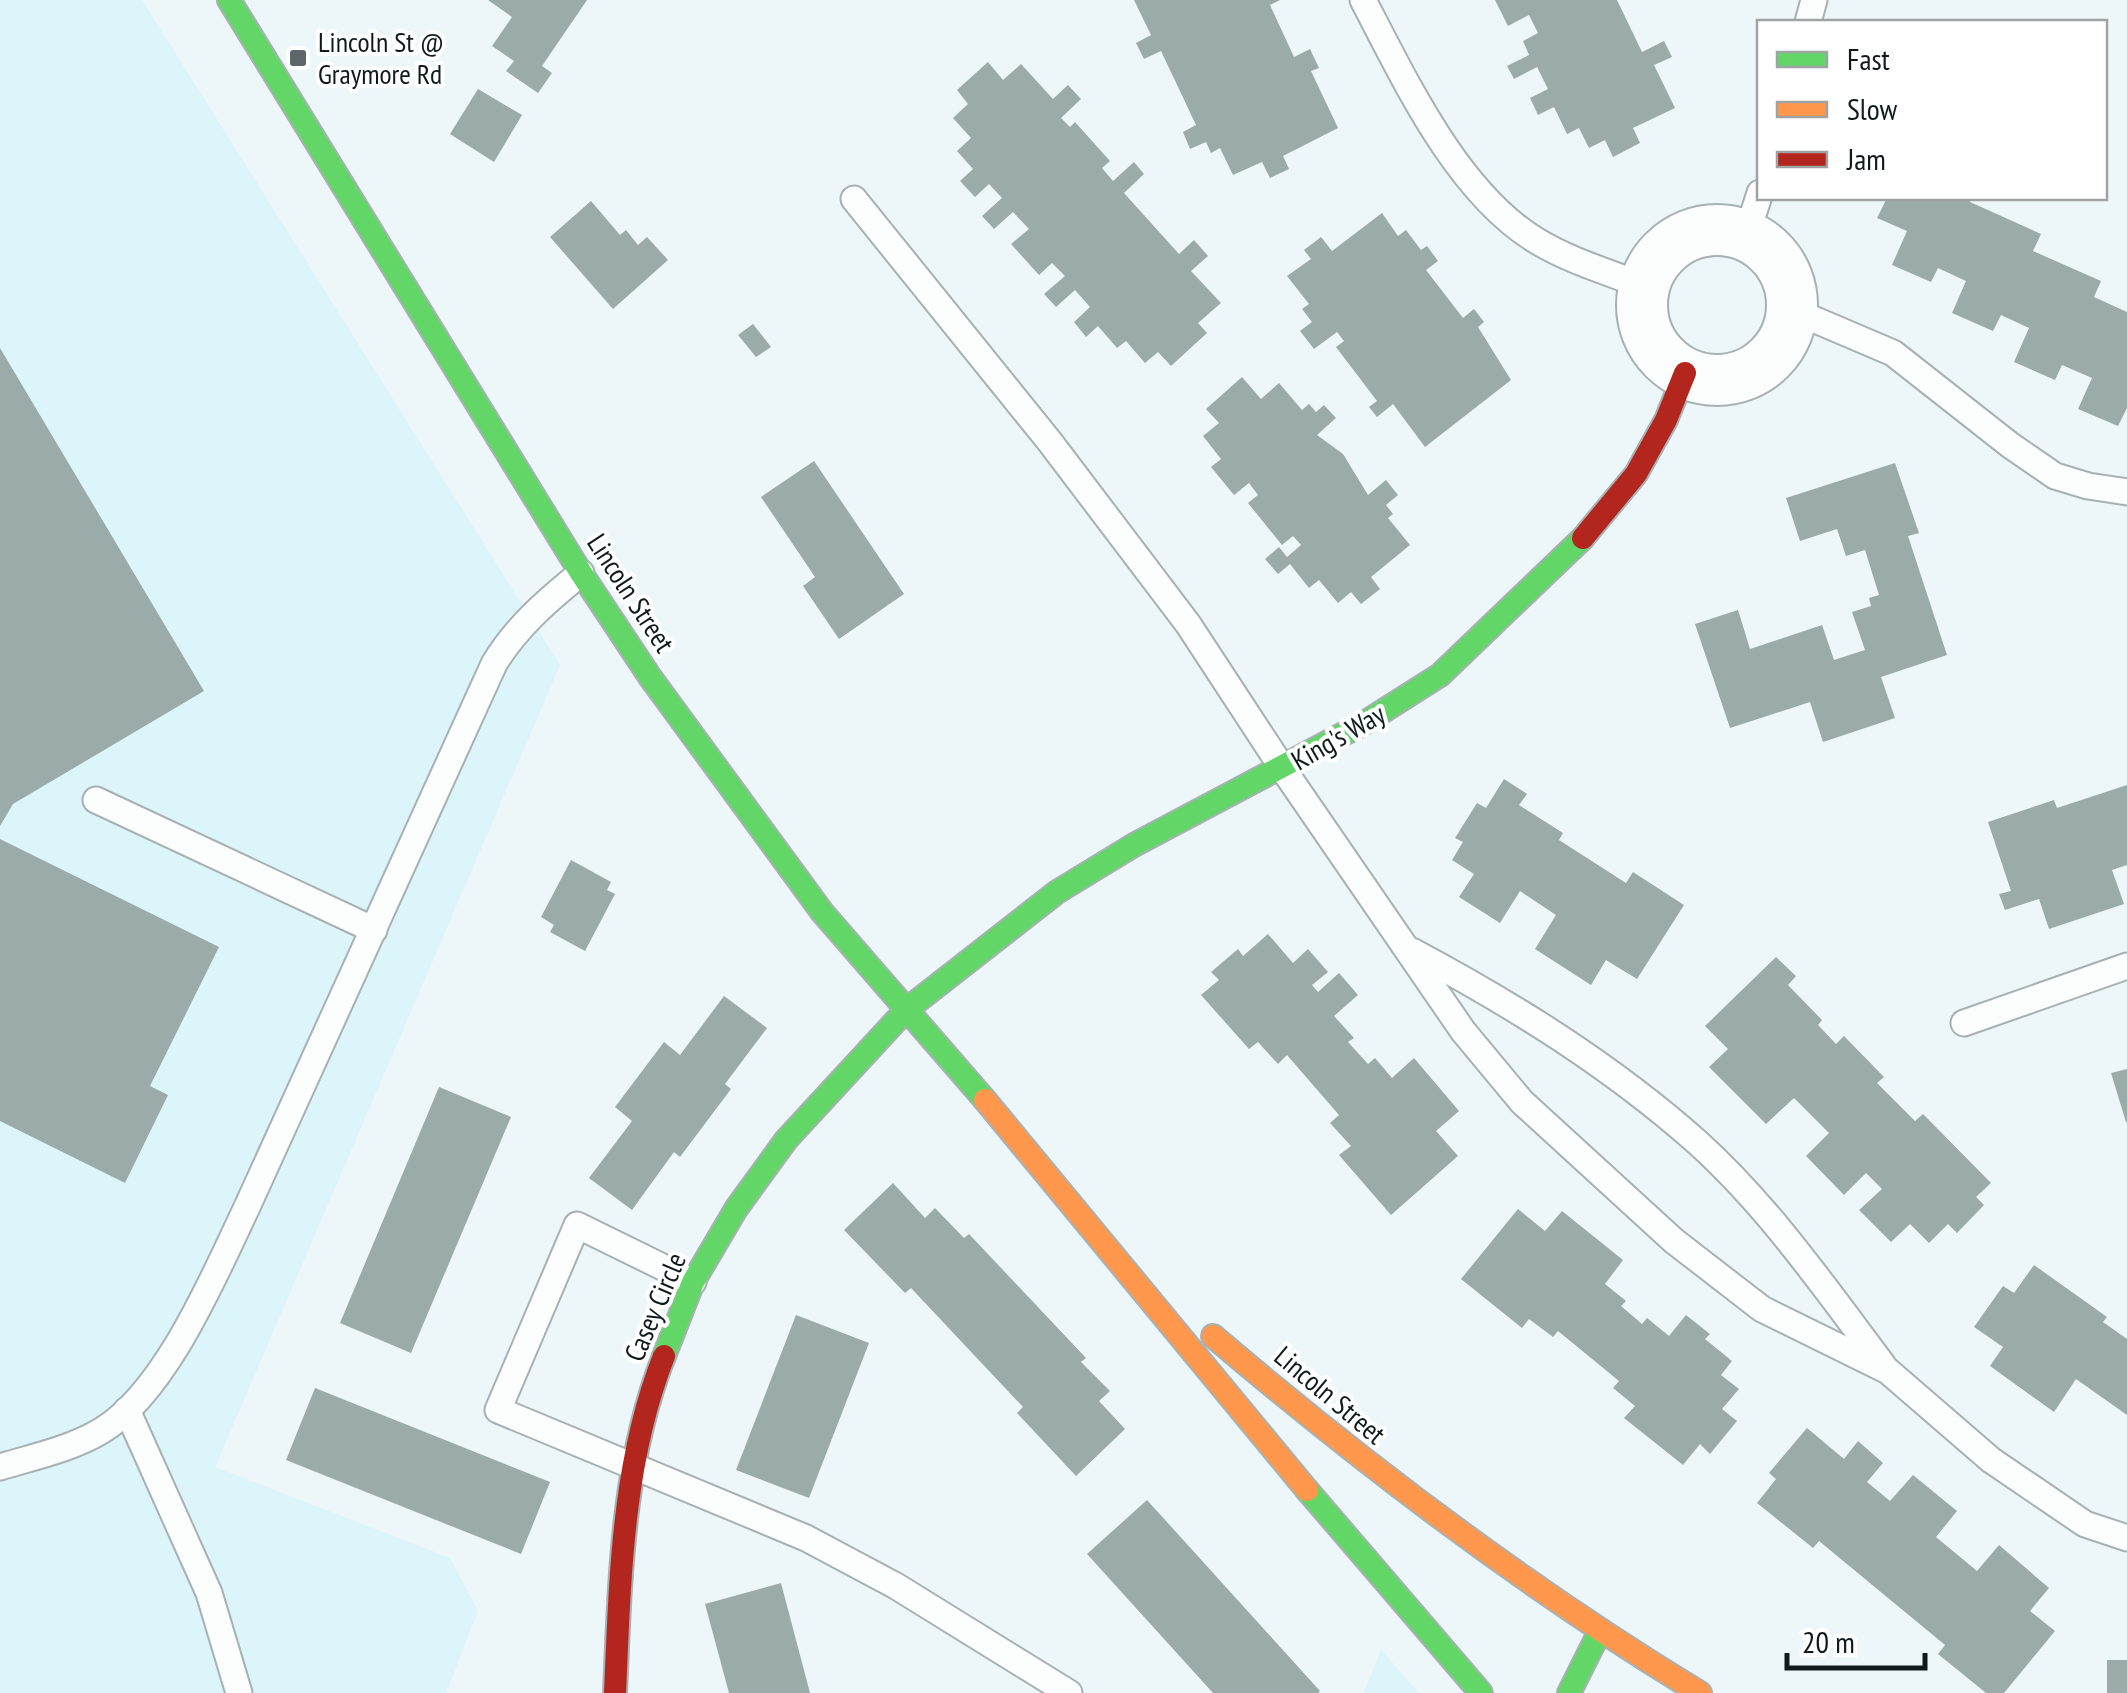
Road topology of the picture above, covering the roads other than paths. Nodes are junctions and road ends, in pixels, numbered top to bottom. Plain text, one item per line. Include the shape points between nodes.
1 (1363, 0) edge
2 (236, 3) edge
3 (854, 199) dead end
4 (1753, 215) edge
5 (1644, 286) junction
6 (1792, 310) junction
7 (1685, 373) junction
8 (2127, 492) edge
9 (581, 573) junction
10 (1283, 769) junction
11 (96, 800) dead end
12 (374, 930) junction
13 (1408, 948) junction
14 (2127, 966) edge
15 (906, 1010) junction
16 (1964, 1024) dead end
17 (1048, 1172) junction
18 (693, 1282) junction
19 (1888, 1371) junction
20 (127, 1410) junction
21 (0, 1468) edge
22 (636, 1470) junction
23 (2127, 1538) edge
24 (1599, 1632) junction
25 (1673, 1687) edge
26 (238, 1693) edge
27 (614, 1693) edge
28 (1070, 1693) edge
29 (1481, 1693) edge
30 (1569, 1693) edge
31 (1700, 1693) edge

1 - 5 lane via 1443,144 1480,190 1536,240
2 - 9 street, Lincoln Street
3 - 10 lane via 1188,624
4 - 5 street via 1681,239 1652,265
4 - 6 street via 1788,279
5 - 7 street via 1642,318 1653,346
6 - 7 street via 1784,340 1766,363 1722,380
6 - 8 lane via 1893,353 2054,476
7 - 10 street, King's Way via 1636,474 1502,620 1440,675
9 - 12 lane via 540,608 494,664
9 - 15 street, Lincoln Street via 732,792
10 - 13 lane
10 - 15 street, King's Way via 1057,892
11 - 12 lane
12 - 20 lane via 206,1294
13 - 19 lane via 1595,1060 1698,1143 1785,1235
13 - 19 lane via 1462,1031 1522,1102 1674,1241 1762,1309
14 - 16 lane
15 - 17 street, Lincoln Street
15 - 18 street, Casey Circle via 786,1140
17 - 24 street, Lincoln Street via 1204,1328 1348,1451
17 - 29 street, Lincoln Street via 1265,1441
18 - 22 street, Casey Circle via 662,1363
18 - 22 lane via 576,1225 498,1410
19 - 23 lane via 1991,1460 2085,1524
20 - 21 lane via 88,1438
20 - 26 lane via 210,1593
22 - 27 street, Casey Circle via 622,1543
22 - 28 lane via 806,1538
24 - 25 street, Lincoln Street
24 - 30 street
25 - 31 street, Lincoln Street

